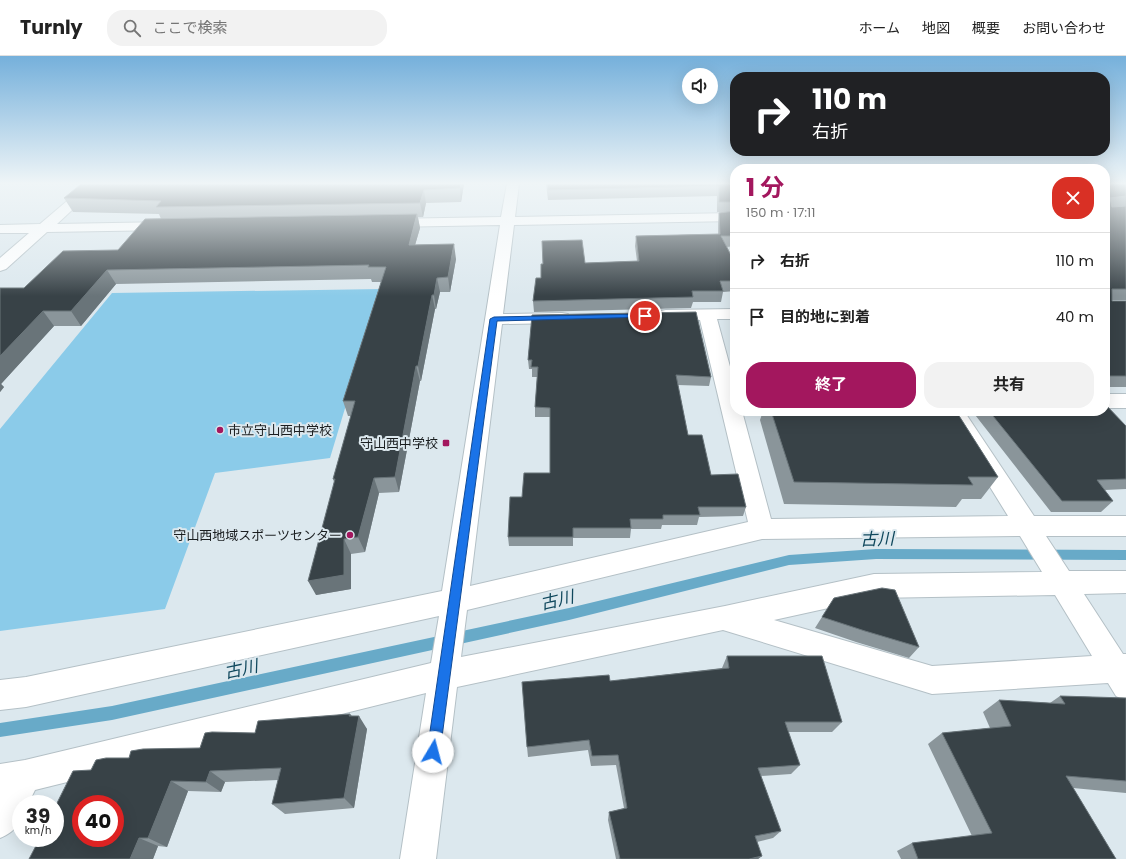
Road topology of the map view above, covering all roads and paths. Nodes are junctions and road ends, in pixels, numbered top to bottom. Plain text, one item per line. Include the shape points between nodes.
1 (51, 221) edge
2 (477, 221) edge
3 (508, 221) edge
4 (375, 223) edge
5 (185, 226) edge
6 (43, 228) junction
7 (0, 229) edge
8 (0, 266) edge
9 (707, 314) junction
10 (730, 314) edge
11 (653, 316) edge
12 (575, 317) edge
13 (494, 319) junction
14 (1110, 401) edge
15 (1126, 401) edge
16 (730, 404) edge
17 (733, 416) edge
18 (956, 416) edge
19 (1027, 526) junction
20 (1126, 526) edge
21 (762, 529) junction
22 (1126, 582) edge
23 (1062, 583) junction
24 (453, 606) junction
25 (724, 618) junction
26 (445, 668) junction
27 (1122, 674) edge
28 (0, 695) edge
29 (12, 778) edge
30 (0, 821) edge
31 (418, 859) edge

1 - 6 street
2 - 4 street
3 - 13 street
5 - 6 street
6 - 7 street
6 - 8 street
9 - 10 street
9 - 11 street
9 - 16 street
12 - 13 street
13 - 24 street
14 - 15 street
17 - 21 street
18 - 19 street
19 - 20 street
19 - 21 street
19 - 23 street
21 - 24 street
22 - 23 street
23 - 25 street via 874,586
23 - 27 street
24 - 26 street
24 - 28 street via 42,689
25 - 26 street
25 - 27 street via 932,680
26 - 29 street via 400,684
26 - 31 street
29 - 30 street

